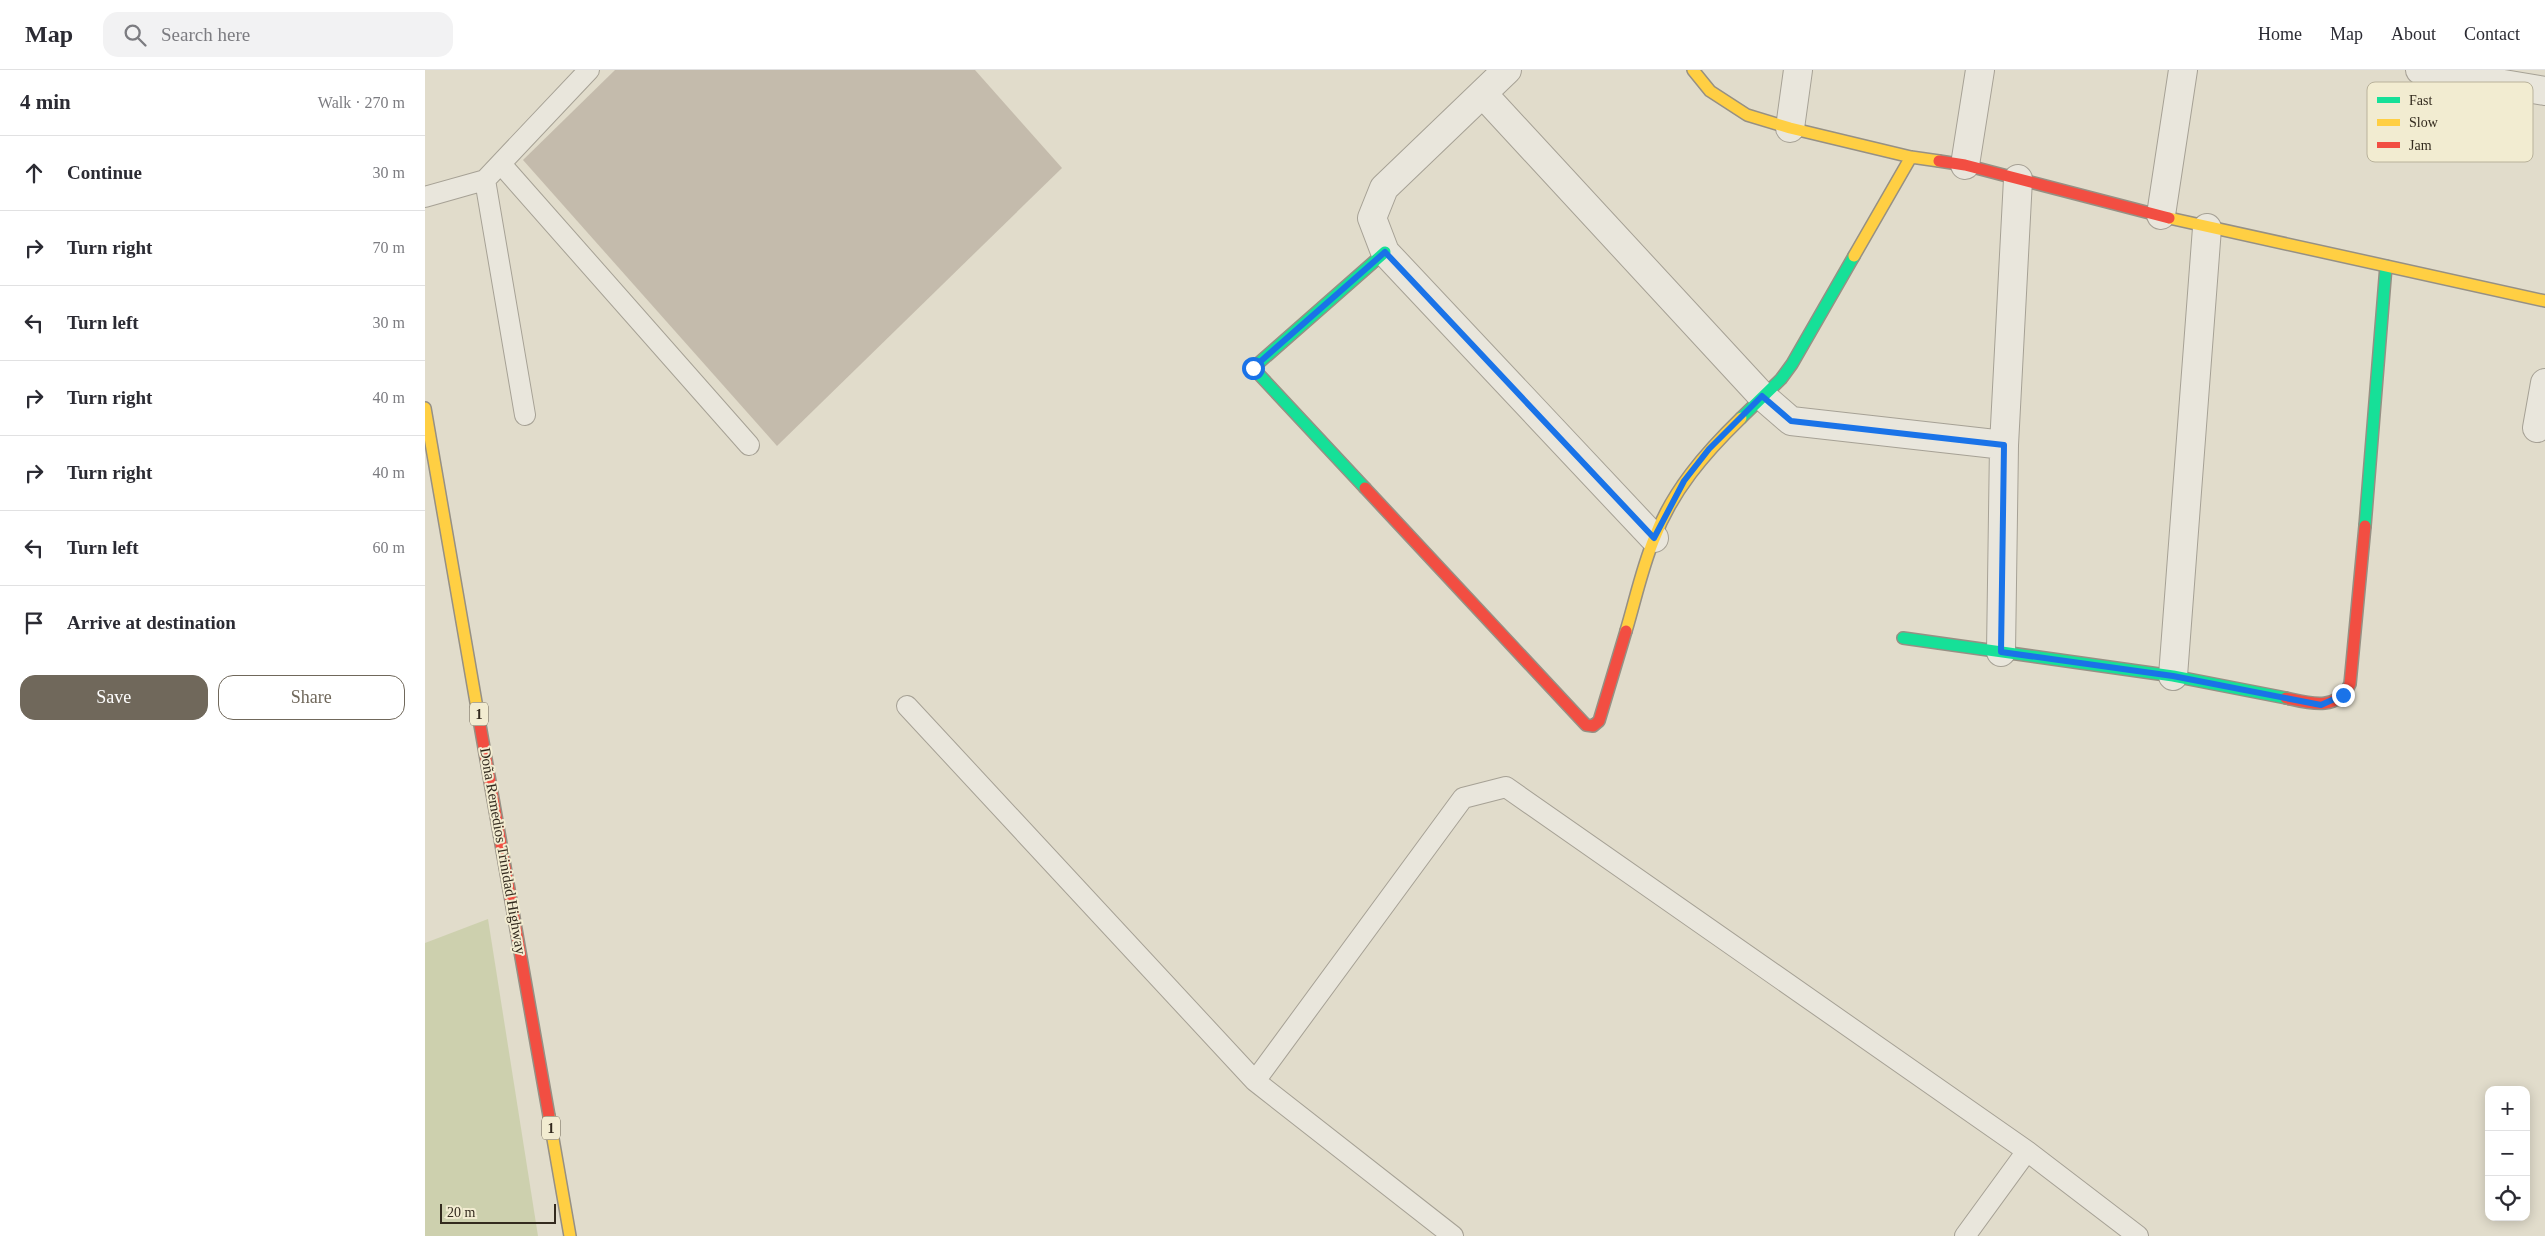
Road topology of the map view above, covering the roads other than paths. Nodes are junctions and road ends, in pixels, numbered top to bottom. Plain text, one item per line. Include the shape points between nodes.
1 (589, 70) edge
2 (1507, 70) edge
3 (1693, 70) edge
4 (1798, 70) edge
5 (1980, 70) edge
6 (2183, 70) edge
7 (2420, 70) edge
8 (2491, 82) edge
9 (1483, 94) junction
10 (1790, 128) junction
11 (1911, 157) junction
12 (501, 164) junction
13 (1965, 164) junction
14 (2018, 179) junction
15 (485, 180) junction
16 (425, 197) edge
17 (2161, 215) junction
18 (2207, 228) junction
19 (1385, 252) junction
20 (2386, 266) junction
21 (2545, 301) edge
22 (2545, 383) edge
23 (1762, 396) junction
24 (425, 408) edge
25 (525, 415) dead end
26 (2537, 428) dead end
27 (749, 445) dead end
28 (2004, 445) junction
29 (1654, 538) junction
30 (1903, 638) dead end
31 (2001, 652) junction
32 (2173, 676) junction
33 (907, 706) dead end
34 (1255, 1081) junction
35 (2027, 1151) junction
36 (570, 1236) edge
37 (1453, 1236) edge
38 (1965, 1236) edge
39 (2138, 1236) edge

1 - 12 lane
2 - 9 street
3 - 10 main road via 1710,90 1747,115
4 - 10 street
5 - 13 street
6 - 17 street
7 - 8 street
9 - 19 street via 1385,188 1372,218
9 - 23 street
10 - 11 main road
11 - 13 main road
11 - 23 main road via 1792,364
12 - 15 lane
12 - 27 lane
13 - 14 main road
14 - 17 main road
14 - 28 street
15 - 16 lane
15 - 25 lane
17 - 18 main road
18 - 20 main road
18 - 32 street
19 - 29 street
19 - 29 main road via 1253,368 1586,725 1593,726 1599,721
20 - 21 main road
20 - 32 main road via 2351,685 2343,695 2321,705
22 - 26 street
23 - 28 street via 1791,421
23 - 29 main road via 1709,449 1684,481
24 - 36 main road, Doña Remedios Trinidad Highway / 1
28 - 31 street
30 - 31 main road
31 - 32 main road
33 - 34 lane
34 - 35 lane via 1463,798 1507,787
34 - 37 lane
35 - 38 lane
35 - 39 lane

